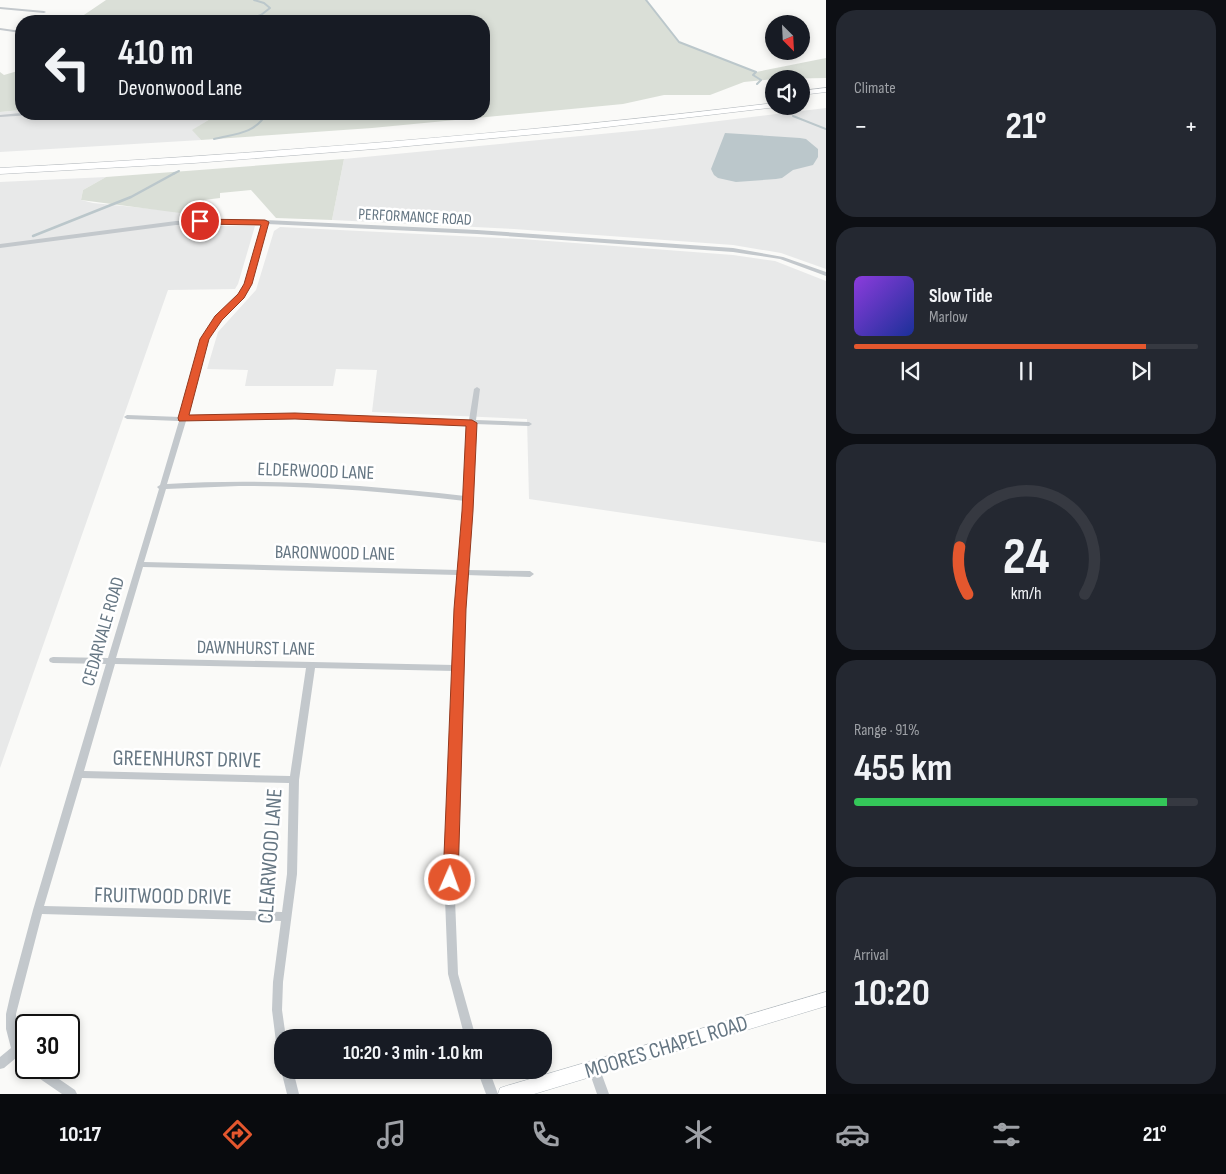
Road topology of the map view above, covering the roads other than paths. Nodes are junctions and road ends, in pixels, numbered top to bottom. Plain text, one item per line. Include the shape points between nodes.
1 (0, 8) edge
2 (44, 12) dead end
3 (0, 29) edge
4 (15, 31) edge
5 (826, 90) edge
6 (810, 92) edge
7 (765, 98) edge
8 (826, 98) edge
9 (810, 100) edge
10 (765, 106) edge
11 (15, 115) edge
12 (0, 116) edge
13 (0, 163) edge
14 (0, 171) edge
15 (265, 222) junction
16 (0, 246) edge
17 (826, 274) edge
18 (477, 389) dead end
19 (127, 417) dead end
20 (183, 418) junction
21 (472, 423) junction
22 (529, 424) dead end
23 (162, 487) junction
24 (468, 499) junction
25 (140, 564) junction
26 (462, 572) junction
27 (530, 574) dead end
28 (52, 660) dead end
29 (111, 661) junction
30 (311, 665) junction
31 (458, 668) junction
32 (78, 774) junction
33 (294, 780) junction
34 (38, 910) junction
35 (287, 917) junction
36 (826, 999) edge
37 (279, 1029) edge
38 (468, 1029) edge
39 (15, 1043) edge
40 (15, 1052) edge
41 (0, 1064) edge
42 (594, 1068) junction
43 (50, 1079) edge
44 (289, 1079) edge
45 (486, 1079) edge
46 (71, 1094) edge
47 (293, 1094) edge
48 (492, 1094) edge
49 (506, 1094) edge
50 (603, 1094) edge

1 - 2 street
3 - 4 street
5 - 6 highway
7 - 13 highway via 403,136
8 - 9 highway
10 - 14 highway via 403,144
11 - 12 street
15 - 16 street, PERFORMANCE ROAD via 176,222
15 - 17 street, PERFORMANCE ROAD via 487,232 733,250 781,258
15 - 20 street, CEDARVALE ROAD via 248,284 204,339
18 - 21 street
19 - 20 street
20 - 21 street via 295,416
20 - 23 street, CEDARVALE ROAD
21 - 22 street
21 - 24 street
23 - 24 street, ELDERWOOD LANE via 329,485
23 - 25 street, CEDARVALE ROAD
24 - 26 street
25 - 26 street, BARONWOOD LANE
25 - 29 street, CEDARVALE ROAD
26 - 27 street, BARONWOOD LANE
26 - 31 street
28 - 29 street, DAWNHURST LANE
29 - 30 street, DAWNHURST LANE
29 - 32 street, CEDARVALE ROAD
30 - 31 street, DAWNHURST LANE
30 - 33 street, CLEARWOOD LANE
31 - 38 street via 450,936 456,991
32 - 33 street, GREENHURST DRIVE
32 - 34 street, CEDARVALE ROAD
33 - 35 street, CLEARWOOD LANE via 292,874
34 - 35 street, FRUITWOOD DRIVE
34 - 39 street, CEDARVALE ROAD via 11,1014
35 - 37 street, CLEARWOOD LANE via 278,992
36 - 42 main road, MOORES CHAPEL ROAD
40 - 41 street
42 - 49 main road, MOORES CHAPEL ROAD
42 - 50 street
43 - 46 street
44 - 47 street
45 - 48 street

